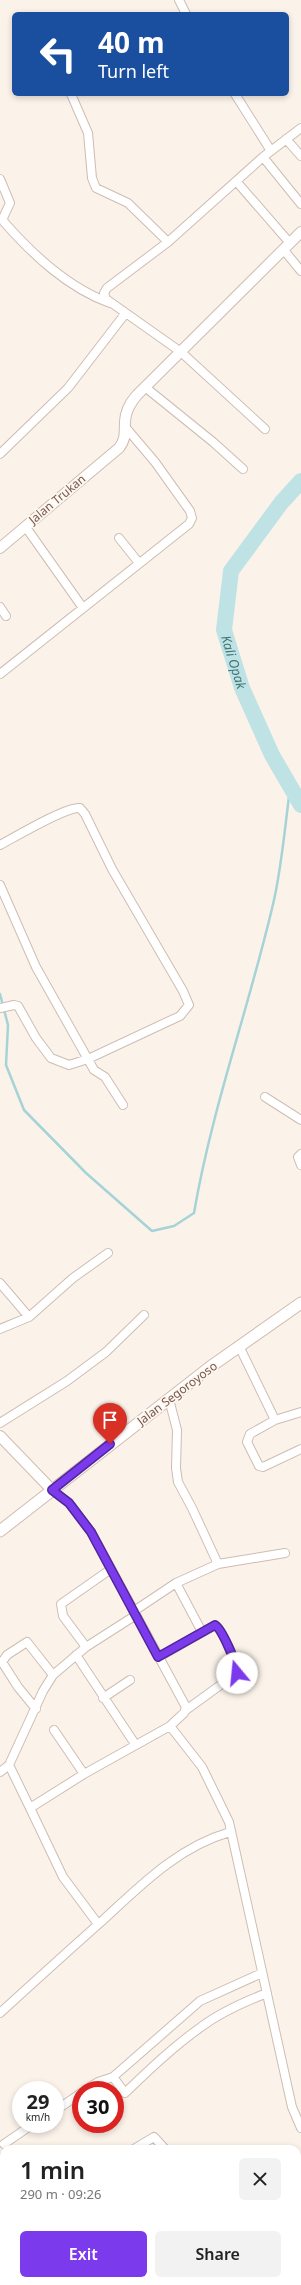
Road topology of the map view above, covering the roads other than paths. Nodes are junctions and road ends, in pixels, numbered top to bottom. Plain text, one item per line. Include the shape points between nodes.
1 (179, 0) edge
2 (185, 12) edge
3 (72, 96) edge
4 (236, 96) edge
5 (301, 128) edge
6 (286, 139) junction
7 (270, 151) junction
8 (301, 156) edge
9 (264, 157) junction
10 (0, 179) edge
11 (236, 181) junction
12 (301, 204) edge
13 (2, 221) edge
14 (301, 232) edge
15 (168, 242) junction
16 (286, 245) junction
17 (301, 271) edge
18 (112, 304) junction
19 (126, 314) junction
20 (182, 352) junction
21 (145, 387) junction
22 (126, 429) junction
23 (265, 429) dead end
24 (0, 454) edge
25 (243, 469) dead end
26 (25, 526) junction
27 (120, 538) dead end
28 (1, 544) edge
29 (139, 563) junction
30 (0, 607) edge
31 (83, 608) junction
32 (6, 616) dead end
33 (0, 674) edge
34 (0, 844) edge
35 (0, 885) edge
36 (0, 1008) edge
37 (88, 1059) junction
38 (265, 1097) dead end
39 (123, 1105) dead end
40 (301, 1120) edge
41 (301, 1154) edge
42 (301, 1165) edge
43 (108, 1253) dead end
44 (0, 1284) edge
45 (301, 1303) edge
46 (144, 1315) dead end
47 (29, 1317) junction
48 (0, 1329) edge
49 (239, 1346) junction
50 (169, 1398) junction
51 (301, 1412) edge
52 (275, 1420) junction
53 (0, 1423) edge
54 (0, 1436) edge
55 (301, 1449) edge
56 (52, 1490) junction
57 (0, 1531) edge
58 (285, 1553) dead end
59 (218, 1564) junction
60 (111, 1569) junction
61 (176, 1583) junction
62 (135, 1613) junction
63 (202, 1632) junction
64 (86, 1647) junction
65 (76, 1655) junction
66 (158, 1657) junction
67 (53, 1675) junction
68 (130, 1680) dead end
69 (103, 1698) junction
70 (36, 1709) junction
71 (186, 1710) junction
72 (170, 1726) junction
73 (54, 1730) dead end
74 (135, 1744) junction
75 (9, 1766) junction
76 (0, 1772) edge
77 (84, 1774) junction
78 (30, 1808) junction
79 (230, 1832) junction
80 (98, 1924) junction
81 (262, 1973) junction
82 (267, 1993) junction
83 (0, 2013) edge
84 (113, 2077) junction
85 (101, 2081) edge
86 (301, 2128) edge
87 (21, 2133) edge
88 (4, 2145) edge
89 (141, 2145) edge
90 (161, 2145) edge

1 - 2 street
3 - 15 street via 88,133 92,178 96,188 128,204
4 - 7 street
5 - 6 street
6 - 7 street
6 - 8 street
7 - 9 street
9 - 11 street
9 - 12 street
10 - 13 street via 10,203
11 - 15 street
11 - 16 street
13 - 18 street via 42,261 93,296
14 - 16 street
15 - 18 street via 107,288 104,293
16 - 17 street
16 - 20 street
18 - 19 street
19 - 20 street
19 - 24 street via 68,388
20 - 21 street
20 - 23 street
21 - 22 street via 129,405
21 - 25 street
22 - 26 street, Jalan Trukan via 122,444 115,452
22 - 29 street via 155,462 190,511 192,518 189,524
26 - 28 street, Jalan Trukan
26 - 31 street
27 - 29 street
29 - 31 street
30 - 32 street
31 - 33 street
34 - 37 street via 61,813 75,807 80,808 189,1005 180,1016
35 - 37 street via 36,967
36 - 37 street via 14,1004 22,1009 36,1038 51,1058 69,1065
37 - 39 street via 95,1072 105,1077
38 - 40 street
41 - 42 street via 298,1157
43 - 47 street
44 - 47 street
45 - 49 main road, Jalan Segoroyoso
46 - 53 street via 106,1352
47 - 48 street
49 - 50 main road, Jalan Segoroyoso
49 - 52 street
50 - 56 main road, Jalan Segoroyoso
50 - 59 street via 177,1430 178,1482
51 - 52 street
52 - 55 street via 250,1434 247,1442 259,1466 263,1467
54 - 56 street
56 - 57 main road, Jalan Segoroyoso
56 - 60 street via 77,1512
58 - 59 street
59 - 61 street
60 - 62 street
60 - 64 street via 61,1604 63,1616
61 - 62 street
61 - 63 street
62 - 64 street
62 - 66 street
63 - 66 street
63 - 71 street via 215,1625 218,1627 237,1673
64 - 65 street
65 - 67 street
65 - 69 street
66 - 71 street
67 - 70 street
67 - 70 street via 27,1642 7,1655 2,1662
68 - 69 street
69 - 74 street
70 - 75 street
71 - 72 street
72 - 74 street
72 - 79 street via 202,1767 225,1812
73 - 77 street
74 - 77 street
75 - 76 street
75 - 78 street
77 - 78 street
78 - 80 street via 63,1877
79 - 80 street via 208,1838 185,1850 144,1882
79 - 81 street
80 - 83 street
81 - 82 street
81 - 84 street via 200,2001
82 - 84 street via 242,2003 201,2026 125,2093
82 - 86 street via 292,2108
84 - 85 street
87 - 88 street
89 - 90 street via 154,2137

